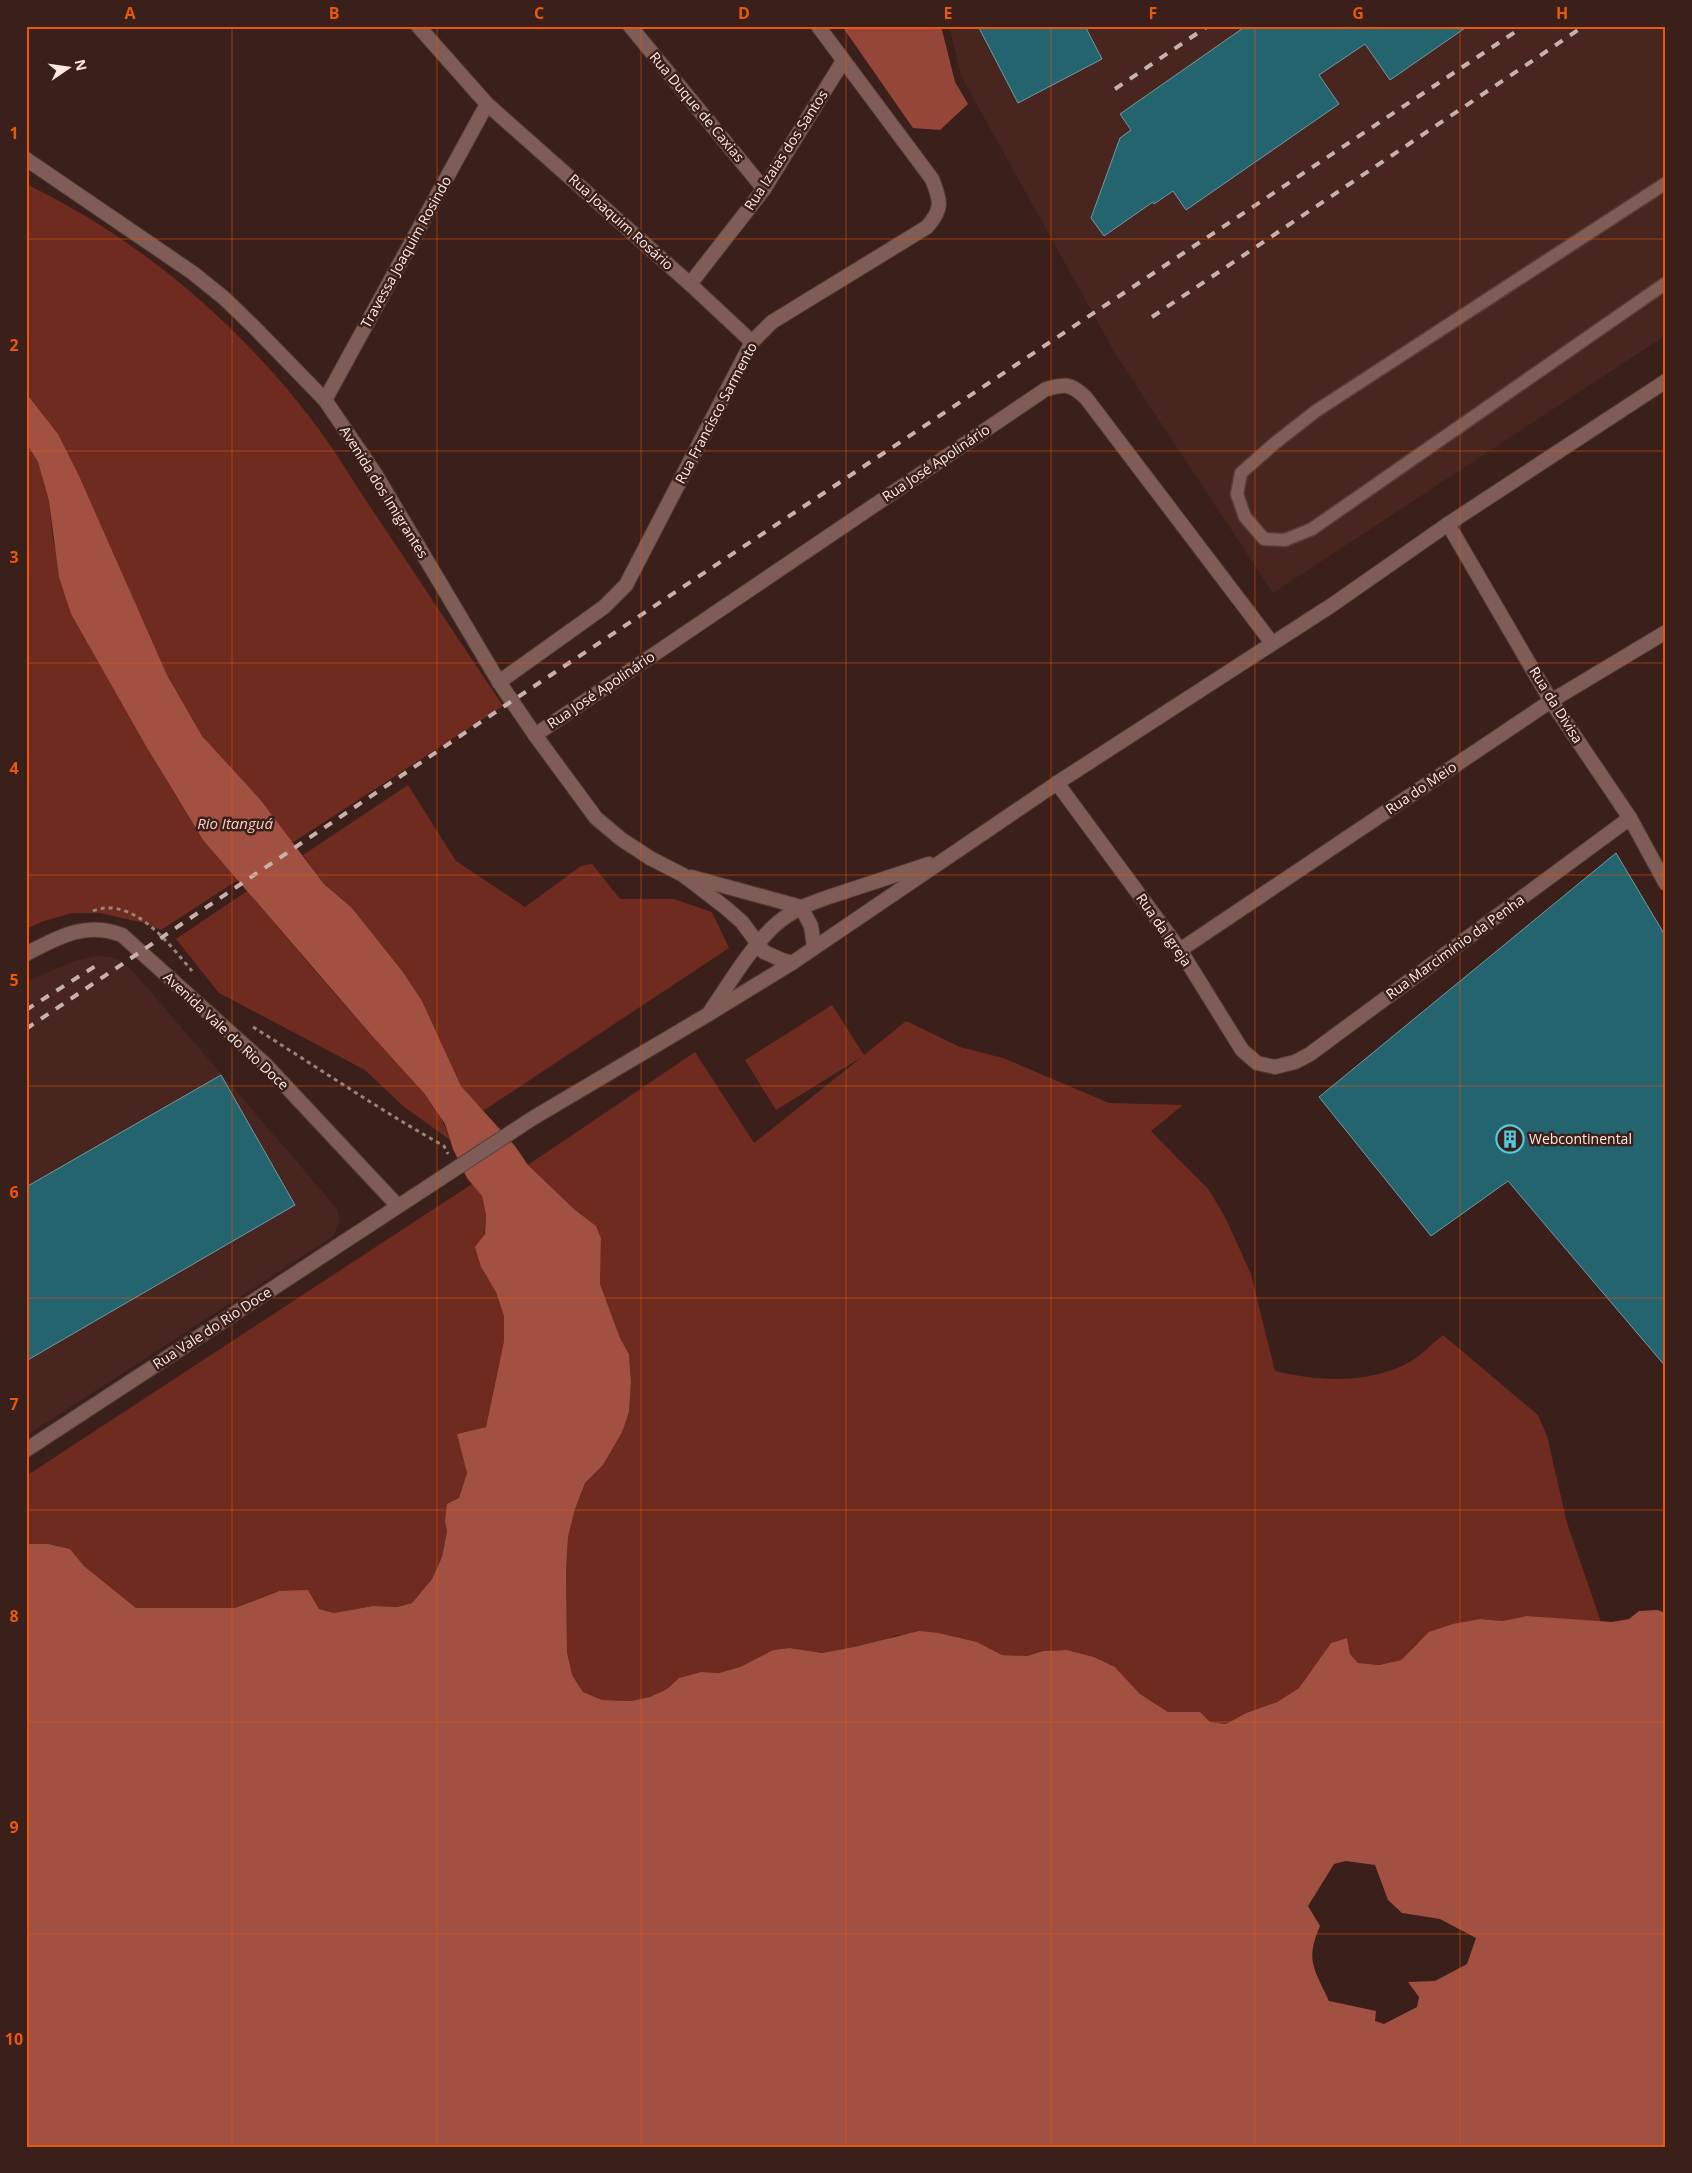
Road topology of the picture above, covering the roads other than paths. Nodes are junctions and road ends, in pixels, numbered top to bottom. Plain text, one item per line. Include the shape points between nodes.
1 (418, 26) edge
2 (630, 26) edge
3 (818, 26) edge
4 (843, 61) junction
5 (487, 104) junction
6 (26, 159) edge
7 (1666, 183) edge
8 (764, 189) junction
9 (1666, 283) edge
10 (690, 284) junction
11 (752, 342) junction
12 (1666, 381) edge
13 (325, 400) junction
14 (1448, 524) junction
15 (1666, 632) edge
16 (1272, 643) junction
17 (499, 682) junction
18 (1551, 701) junction
19 (535, 735) junction
20 (1057, 784) junction
21 (1630, 818) junction
22 (945, 859) junction
23 (683, 875) junction
24 (1666, 884) edge
25 (801, 907) junction
26 (758, 945) junction
27 (814, 946) junction
28 (1180, 950) junction
29 (26, 954) edge
30 (792, 962) junction
31 (707, 1015) junction
32 (1275, 1068) joint
33 (397, 1205) junction
34 (26, 1450) edge

1 - 5 street, Rua Joaquim Rosário
2 - 8 street, Rua Duque de Caxias
3 - 4 street, Rua Francisco Sarmento
4 - 8 street, Rua Izaias dos Santos
4 - 11 street, Rua Francisco Sarmento via 932,180 940,200 937,216 927,227 772,322
5 - 10 street, Rua Joaquim Rosário
5 - 13 street, Travessa Joaquim Rosindo
6 - 13 street, Avenida dos Imigrantes via 193,273 242,315
7 - 9 lane via 1316,411 1275,443 1241,473 1236,494 1245,517 1264,539 1285,540 1312,529
8 - 10 street, Rua Izaias dos Santos
10 - 11 street, Rua Joaquim Rosário
11 - 17 street, Rua Francisco Sarmento via 626,585 604,607
12 - 14 street, Rua Vale do Rio Doce
13 - 17 street, Avenida dos Imigrantes via 376,475
14 - 16 street, Rua Vale do Rio Doce
14 - 18 street, Rua da Divisa
15 - 18 street, Rua do Meio
16 - 19 street, Rua José Apolinário via 1086,398 1076,388 1063,385 1046,389
16 - 20 street, Rua Vale do Rio Doce
17 - 19 street, Avenida dos Imigrantes
18 - 21 street, Rua da Divisa
18 - 28 street, Rua do Meio
19 - 23 street, Avenida dos Imigrantes via 596,818 621,839
20 - 22 street, Rua Vale do Rio Doce
20 - 28 street, Rua da Igreja
21 - 24 street, Rua da Divisa
21 - 32 street, Rua Marcimínio da Penha via 1310,1054
22 - 25 street
22 - 27 street, Rua Vale do Rio Doce
23 - 25 street, Avenida dos Imigrantes
23 - 26 street, Avenida dos Imigrantes via 742,922
25 - 26 street via 773,928
25 - 27 street via 811,926
26 - 30 street, Avenida dos Imigrantes via 772,956
26 - 31 street
27 - 30 street, Rua Vale do Rio Doce
28 - 32 street, Rua da Igreja via 1242,1050 1257,1063
29 - 33 street, Avenida Vale do Rio Doce via 77,930 100,929 122,936 265,1064
30 - 31 street, Rua Vale do Rio Doce
31 - 33 street, Rua Vale do Rio Doce via 533,1118
33 - 34 street, Rua Vale do Rio Doce via 364,1230

